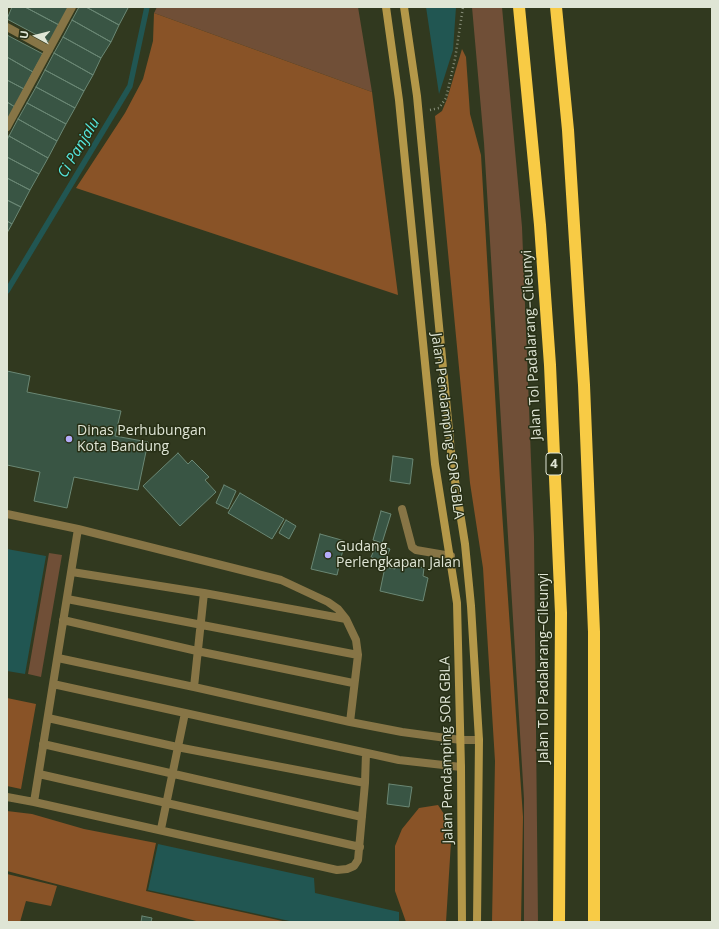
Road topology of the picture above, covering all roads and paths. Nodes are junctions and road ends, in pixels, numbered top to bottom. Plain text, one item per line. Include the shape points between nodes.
1 (72, 7) edge
2 (386, 7) edge
3 (404, 7) edge
4 (463, 7) edge
5 (519, 7) edge
6 (556, 7) edge
7 (7, 27) edge
8 (49, 50) junction
9 (418, 113) junction
10 (7, 127) edge
11 (402, 509) dead end
12 (7, 514) edge
13 (78, 529) junction
14 (451, 556) junction
15 (72, 572) junction
16 (204, 593) junction
17 (67, 599) junction
18 (346, 619) junction
19 (63, 620) junction
20 (200, 625) junction
21 (197, 651) junction
22 (358, 655) junction
23 (58, 658) junction
24 (354, 683) junction
25 (53, 684) junction
26 (194, 687) junction
27 (185, 713) junction
28 (48, 718) junction
29 (350, 722) junction
30 (461, 740) junction
31 (479, 740) junction
32 (43, 744) junction
33 (177, 747) junction
34 (366, 753) junction
35 (461, 767) junction
36 (39, 774) junction
37 (172, 774) junction
38 (365, 783) junction
39 (7, 797) edge
40 (34, 802) junction
41 (167, 803) junction
42 (362, 817) junction
43 (162, 830) junction
44 (360, 847) junction
45 (462, 922) edge
46 (477, 922) edge
47 (558, 922) edge
48 (594, 922) edge

1 - 8 street
2 - 14 street, Jalan Pendamping SOR GBLA via 399,100 435,464
3 - 9 street, Jalan Pendamping SOR GBLA
4 - 9 path via 446,98 439,108
5 - 47 highway, Jalan Tol Padalarang–Cileunyi / 4 via 541,233 561,606
6 - 48 highway via 568,130 594,632
7 - 8 street
8 - 10 street
9 - 31 street, Jalan Pendamping SOR GBLA via 452,462 465,544
11 - 14 street via 412,547 416,550
12 - 13 street
13 - 15 street
13 - 18 street via 281,580 328,602
14 - 30 street, Jalan Pendamping SOR GBLA via 457,603
15 - 16 street
15 - 17 street
16 - 18 street
16 - 20 street
17 - 19 street
17 - 20 street
18 - 22 street via 356,640
19 - 21 street
19 - 23 street
20 - 21 street
20 - 22 street
21 - 24 street
21 - 26 street
22 - 24 street
23 - 25 street
23 - 26 street
24 - 29 street
25 - 27 street
25 - 28 street
26 - 29 street
27 - 33 street
27 - 34 street
28 - 32 street
28 - 33 street
29 - 30 street
30 - 31 street
30 - 35 street, Jalan Pendamping SOR GBLA
31 - 46 street, Jalan Pendamping SOR GBLA
32 - 36 street
32 - 37 street
33 - 37 street
33 - 38 street
34 - 35 street via 399,760
34 - 38 street
35 - 45 street, Jalan Pendamping SOR GBLA
36 - 40 street
36 - 41 street
37 - 41 street
37 - 42 street
38 - 42 street
39 - 40 street
40 - 43 street
41 - 43 street
41 - 44 street
42 - 44 street
43 - 44 street via 338,870 354,866 358,860

